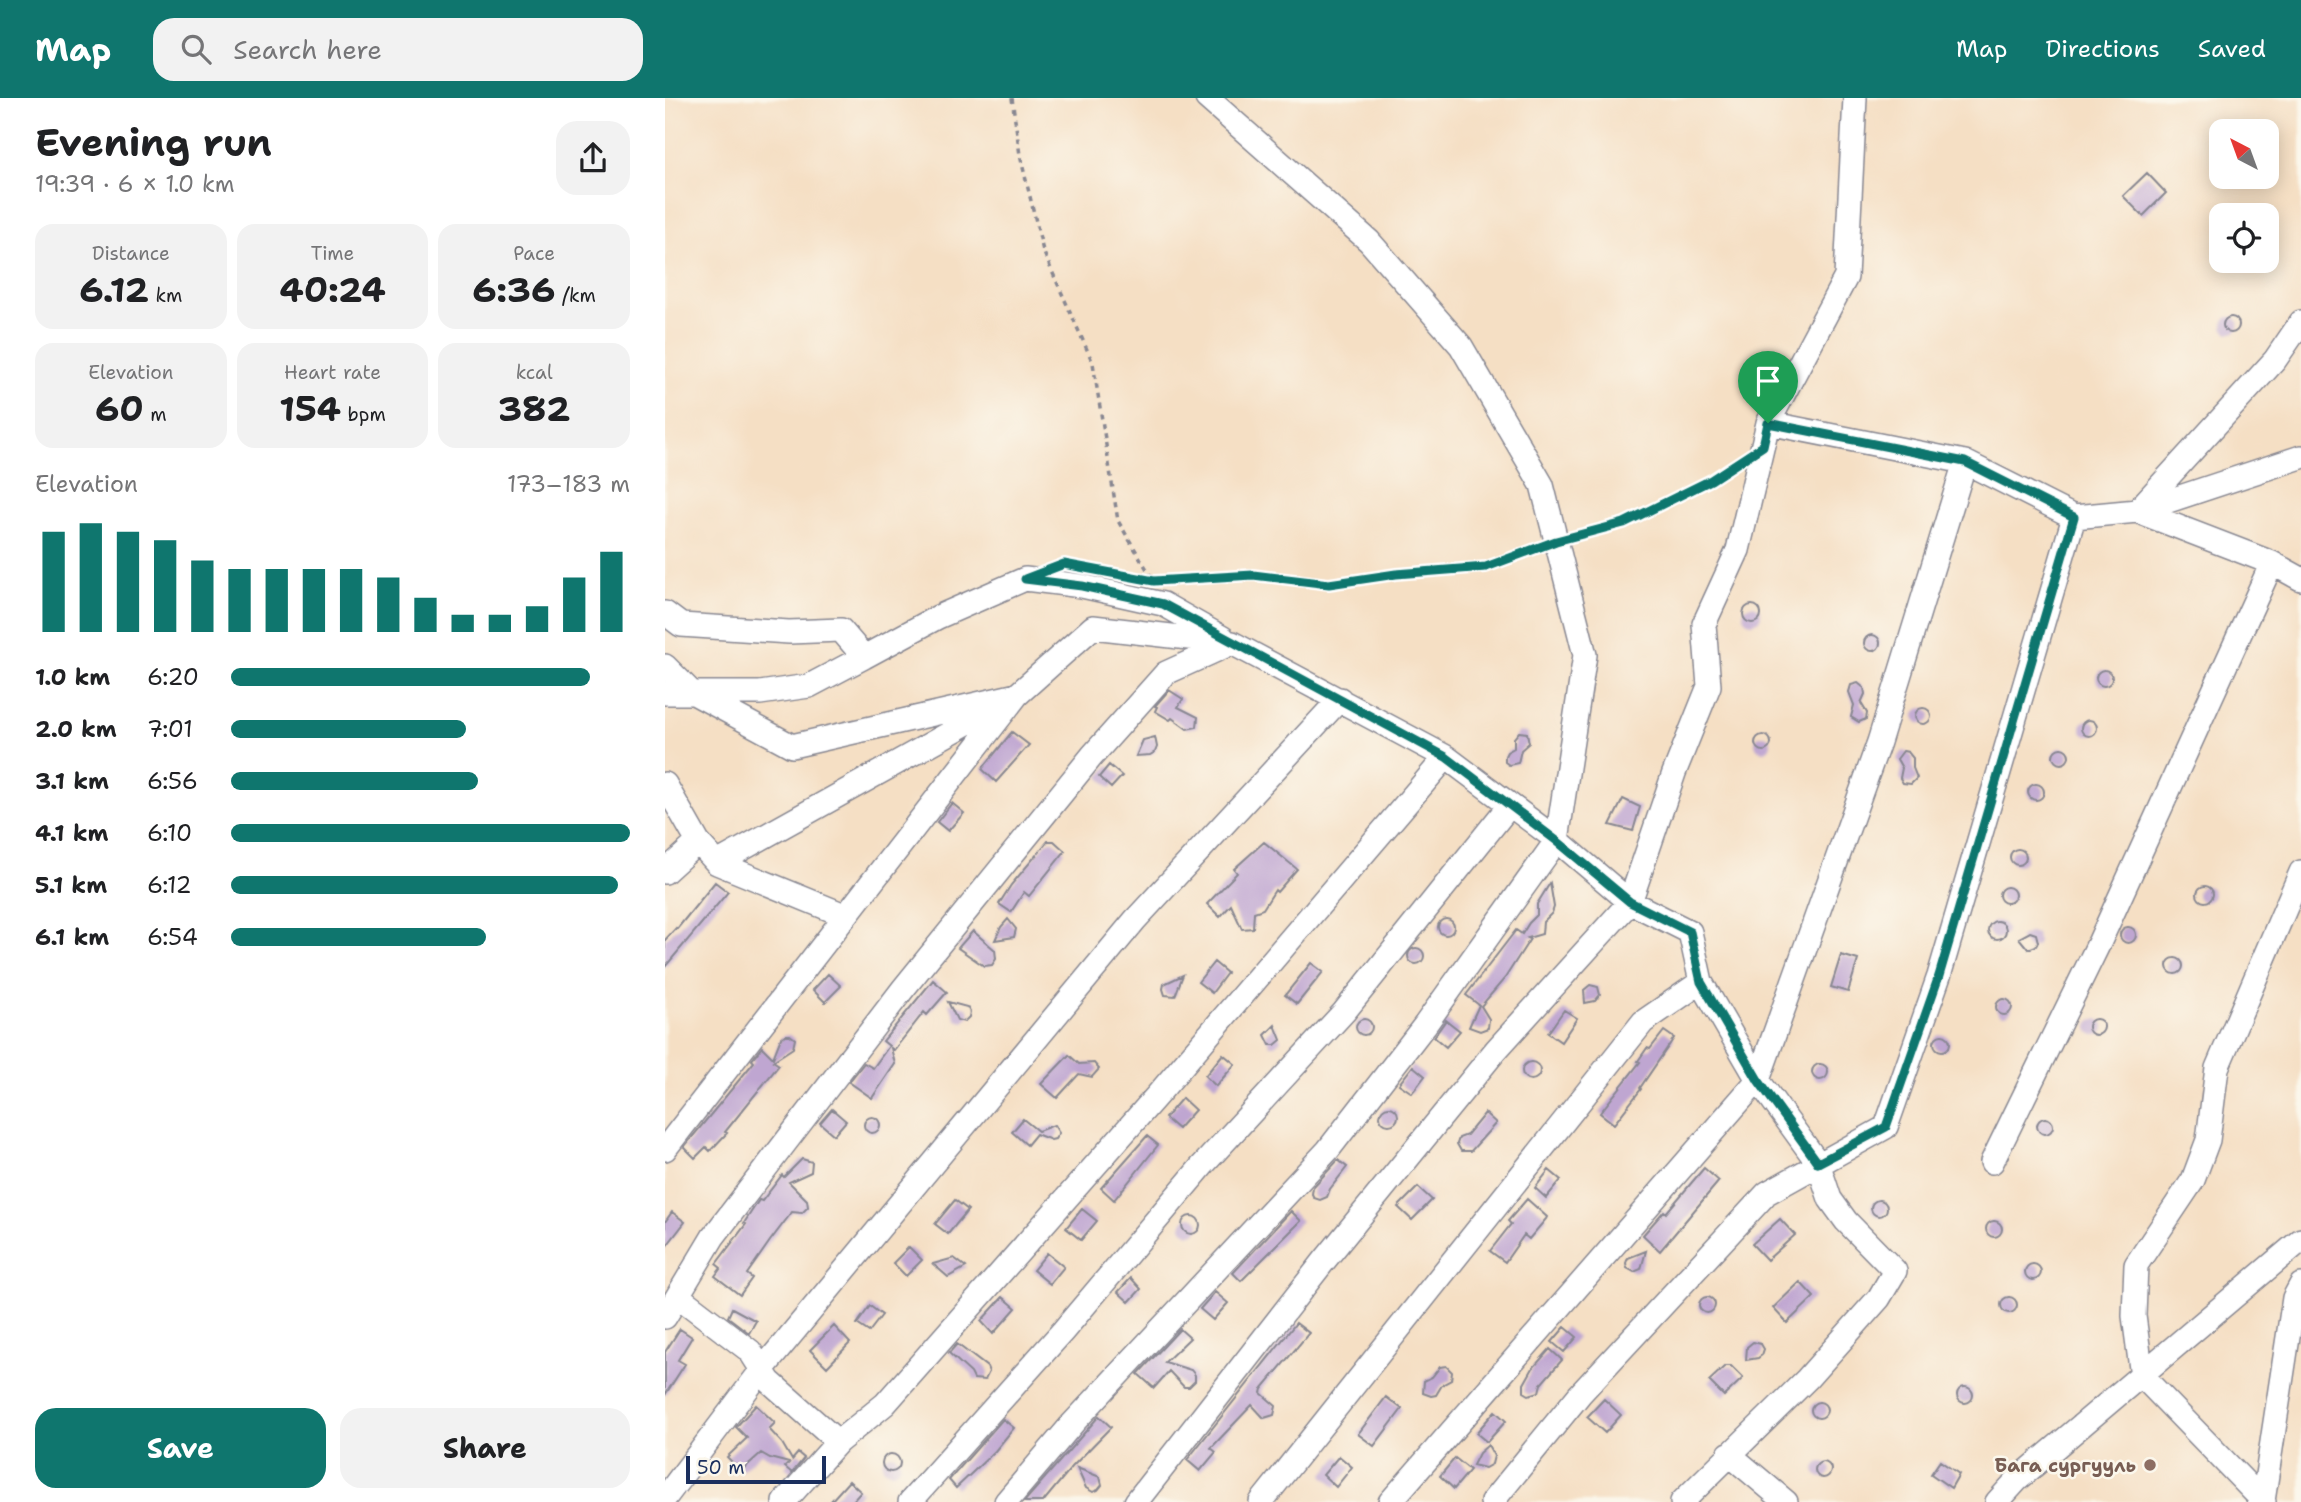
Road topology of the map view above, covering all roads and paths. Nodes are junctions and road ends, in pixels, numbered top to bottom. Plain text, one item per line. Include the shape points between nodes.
1 (1012, 98) edge
2 (1207, 98) edge
3 (1855, 98) edge
4 (2301, 322) edge
5 (1768, 423) junction
6 (1763, 446) junction
7 (2301, 457) edge
8 (1965, 462) junction
9 (2137, 511) junction
10 (2074, 517) junction
11 (1556, 541) junction
12 (2272, 563) junction
13 (1142, 578) dead end
14 (2301, 579) edge
15 (1154, 581) junction
16 (665, 614) edge
17 (1232, 643) junction
18 (864, 656) junction
19 (665, 666) edge
20 (690, 691) junction
21 (665, 692) edge
22 (1017, 695) junction
23 (1340, 699) junction
24 (1446, 757) junction
25 (665, 784) edge
26 (1509, 806) junction
27 (1557, 841) junction
28 (698, 842) junction
29 (717, 863) junction
30 (665, 872) edge
31 (2301, 873) edge
32 (1630, 902) junction
33 (844, 915) junction
34 (1701, 982) junction
35 (1758, 1080) junction
36 (665, 1149) edge
37 (1992, 1162) dead end
38 (1818, 1163) junction
39 (2301, 1240) edge
40 (2301, 1285) edge
41 (678, 1296) junction
42 (665, 1317) edge
43 (761, 1371) junction
44 (2142, 1376) junction
45 (838, 1442) junction
46 (1729, 1454) junction
47 (665, 1498) edge
48 (784, 1502) edge
49 (910, 1502) edge
50 (1006, 1502) edge
51 (1136, 1502) edge
52 (1261, 1502) edge
53 (1390, 1502) edge
54 (1492, 1502) edge
55 (1682, 1502) edge
56 (1786, 1502) edge
57 (1997, 1502) edge
58 (2264, 1502) edge

1 - 15 path via 1043,251 1093,363 1118,521
2 - 11 street via 1369,241 1461,346 1542,485
3 - 5 street via 1846,276
4 - 9 street via 2275,360
5 - 6 street
5 - 8 street
6 - 11 path via 1711,480 1624,523
6 - 32 street via 1738,550 1703,624 1709,686
7 - 9 street
8 - 10 street
8 - 35 street via 1878,742
9 - 10 street
9 - 12 street
10 - 38 street via 1939,976 1886,1127
11 - 15 path via 1486,567 1329,584 1253,575
11 - 27 street via 1585,655
12 - 14 street
12 - 37 street via 2101,941
13 - 15 path
16 - 18 street via 681,625 789,632 841,630
17 - 18 street via 1163,604 1025,579 937,617
17 - 22 street via 1093,627
17 - 23 street
17 - 41 street via 1166,673 1092,756 903,989 713,1237
18 - 20 street via 809,686 761,693
19 - 20 street
20 - 21 street
20 - 22 street via 792,746
22 - 29 street
22 - 33 street
23 - 24 street
23 - 43 street via 1135,920
24 - 26 street
24 - 45 street via 885,1404
25 - 28 street
26 - 27 street
26 - 49 street via 1344,1012 1202,1166
27 - 32 street
27 - 50 street via 1425,1025 1328,1150 1073,1423
28 - 29 street
28 - 30 street
29 - 33 street
31 - 44 street via 2217,1068 2208,1140 2193,1180 2136,1265 2134,1316
32 - 34 street via 1690,932
32 - 51 street via 1487,1060
33 - 36 street
34 - 35 street
34 - 52 street via 1643,1022
35 - 38 street
35 - 53 street
38 - 46 street via 1830,1199 1895,1271 1879,1298 1807,1379
38 - 54 street via 1767,1193 1580,1394
39 - 44 street
40 - 58 street via 2294,1298
41 - 42 street
41 - 43 street via 750,1351
43 - 45 street
43 - 47 street
44 - 57 street
44 - 58 street
45 - 48 street
46 - 55 street
46 - 56 street

